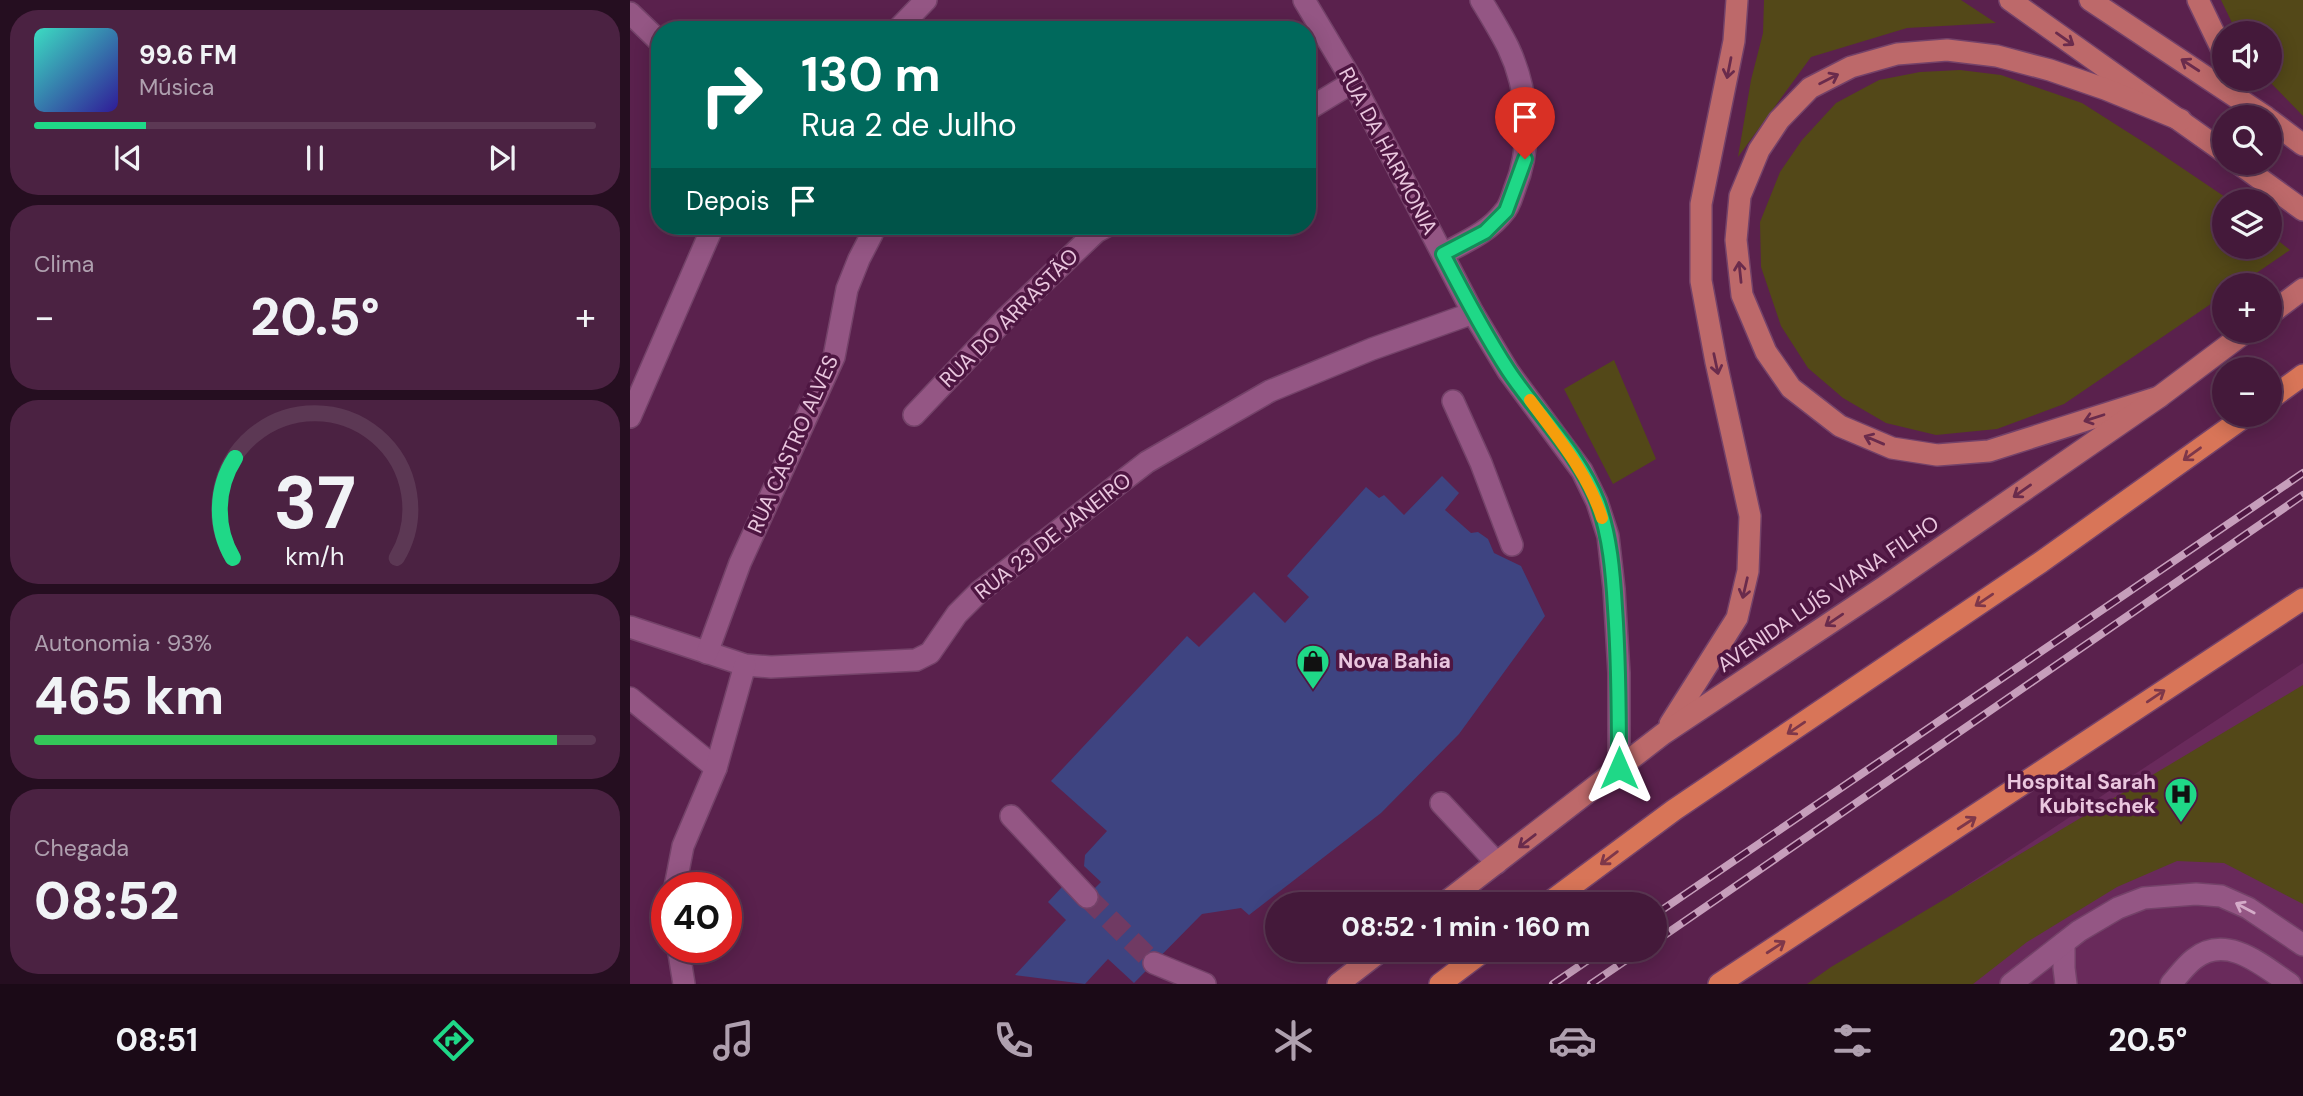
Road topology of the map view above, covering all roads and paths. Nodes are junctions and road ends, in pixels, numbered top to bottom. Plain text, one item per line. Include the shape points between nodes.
1 (926, 0) edge
2 (1304, 0) edge
3 (1481, 0) edge
4 (1737, 0) edge
5 (2010, 0) edge
6 (2090, 0) edge
7 (2198, 0) edge
8 (630, 14) edge
9 (906, 21) edge
10 (2212, 29) edge
11 (651, 34) edge
12 (1353, 82) junction
13 (1316, 105) edge
14 (2248, 105) edge
15 (2181, 120) junction
16 (2282, 129) edge
17 (2212, 143) edge
18 (2303, 145) edge
19 (2255, 175) edge
20 (2303, 210) edge
21 (709, 235) edge
22 (868, 235) edge
23 (1090, 235) edge
24 (1443, 254) junction
25 (2303, 289) edge
26 (2282, 305) edge
27 (1474, 313) junction
28 (2231, 343) edge
29 (2303, 375) edge
30 (2282, 390) edge
31 (2159, 397) junction
32 (1453, 401) dead end
33 (914, 415) dead end
34 (630, 417) edge
35 (2230, 427) edge
36 (1513, 544) dead end
37 (2303, 600) edge
38 (2303, 613) edge
39 (630, 627) edge
40 (707, 653) junction
41 (2208, 662) junction
42 (745, 665) junction
43 (630, 698) edge
44 (1663, 734) junction
45 (716, 768) junction
46 (1619, 768) junction
47 (1441, 803) dead end
48 (1011, 816) dead end
49 (1497, 863) junction
50 (678, 872) edge
51 (1460, 892) edge
52 (1564, 892) edge
53 (1087, 897) tunnel mouth
54 (2064, 943) junction
55 (2303, 945) edge
56 (1366, 962) edge
57 (1469, 962) edge
58 (681, 963) edge
59 (1154, 963) tunnel mouth
60 (684, 984) edge
61 (1205, 984) edge
62 (1338, 984) edge
63 (1440, 984) edge
64 (1719, 984) edge
65 (2011, 984) edge
66 (2066, 984) edge
67 (2171, 984) edge
68 (2290, 984) edge

1 - 9 street
2 - 12 street, RUA DA HARMONIA
3 - 24 street via 1518,76 1525,116 1525,159 1506,211 1485,232
4 -> 44 main road via 1734,41 1701,204 1701,281 1750,516 1751,544 1737,618
5 -> 15 main road
14 -> 6 main road
7 - 10 main road
8 - 11 street
12 - 13 street
12 - 24 street, RUA DA HARMONIA
15 - 17 main road
31 -> 15 main road via 1989,451 1937,455 1892,448 1840,426 1791,388 1766,352 1742,295 1736,240 1740,195 1759,150 1779,120 1810,88 1851,67 1897,54 1947,50 1997,56 2105,89
16 - 18 main road
19 - 20 main road
21 - 34 street
22 - 40 street, RUA CASTRO ALVES via 847,289 834,358 740,563
23 - 33 street, RUA DO ARRASTÃO
24 - 27 street, RUA DA HARMONIA
25 - 26 main road
27 - 42 street, RUA 23 DE JANEIRO via 1270,391 1147,462 979,592 930,653 916,660
27 - 46 street, RUA DA HARMONIA via 1508,370 1582,471 1608,536 1619,673
28 - 31 main road, AVENIDA LUÍS VIANA FILHO
29 - 30 highway
31 -> 44 main road, AVENIDA LUÍS VIANA FILHO
32 - 36 street
35 -> 52 highway via 2041,562 1674,810
37 - 41 highway
38 - 41 highway
39 - 40 street, RUA 23 DE JANEIRO
40 - 42 street, RUA 23 DE JANEIRO
64 -> 41 highway
42 - 45 street
43 - 45 street
44 - 46 main road, AVENIDA LUÍS VIANA FILHO
45 - 50 street via 682,846
46 -> 49 main road, AVENIDA LUÍS VIANA FILHO
47 - 49 street
48 - 53 street
49 - 51 main road, AVENIDA LUÍS VIANA FILHO
55 -> 54 street via 2248,908 2221,896 2196,894 2144,898 2118,908
54 - 65 street
54 - 66 street
56 - 62 main road
57 - 63 highway
58 - 60 street
59 - 61 street
67 - 68 street via 2195,958 2216,950 2244,954

